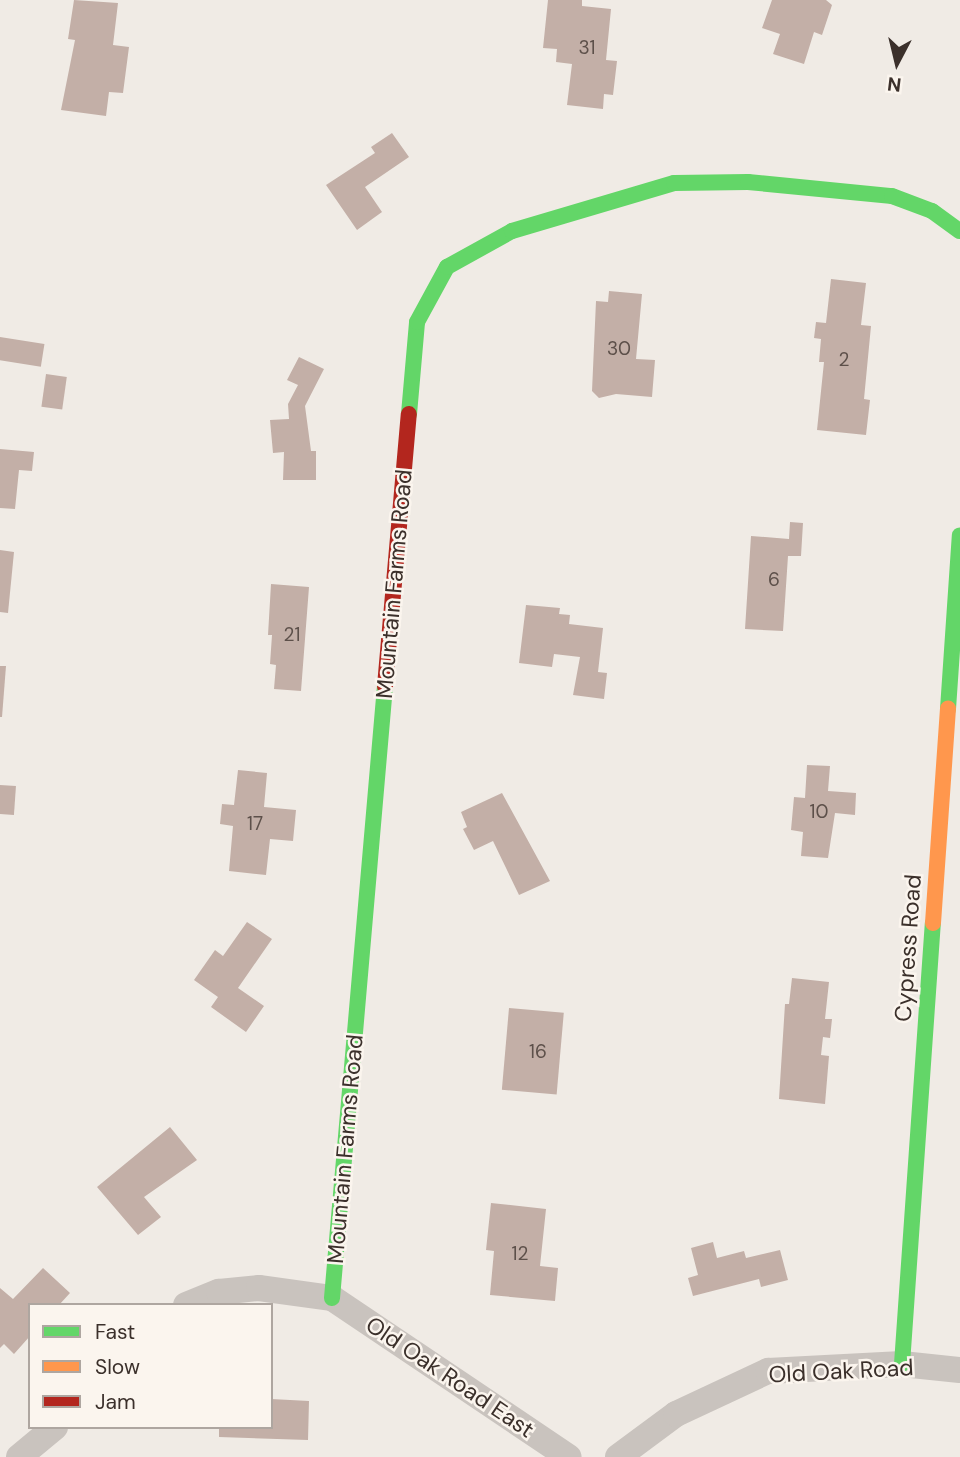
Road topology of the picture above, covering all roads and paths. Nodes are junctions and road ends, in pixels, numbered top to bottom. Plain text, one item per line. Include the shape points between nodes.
1 (960, 231) edge
2 (960, 536) edge
3 (332, 1298) junction
4 (191, 1303) edge
5 (902, 1364) junction
6 (960, 1370) edge
7 (53, 1429) edge
8 (19, 1457) edge
9 (569, 1457) edge
10 (618, 1457) edge

1 - 3 street, Mountain Farms Road via 932,211 892,196 748,181 674,183 512,231 447,267 417,322
2 - 5 street, Cypress Road
3 - 4 street, Mountain Farms Road via 259,1288 219,1292
3 - 9 street, Old Oak Road East
5 - 6 street, Old Oak Road
5 - 10 street, Old Oak Road via 768,1371 676,1414
7 - 8 street

